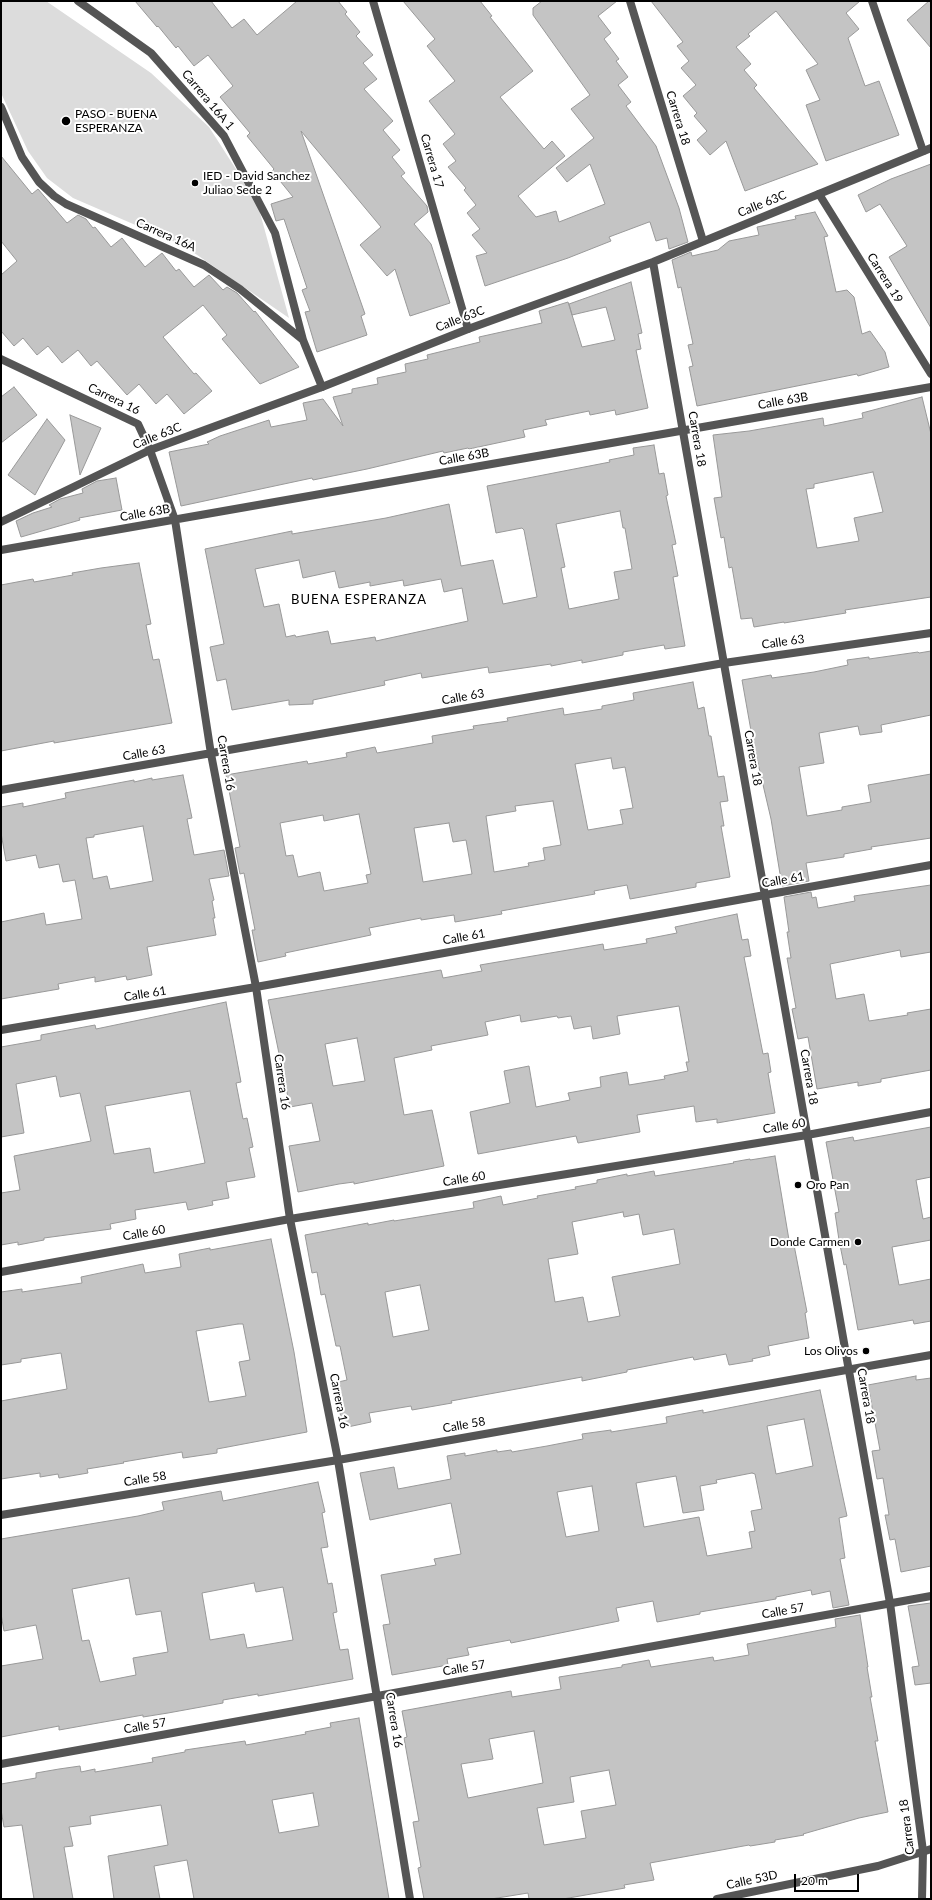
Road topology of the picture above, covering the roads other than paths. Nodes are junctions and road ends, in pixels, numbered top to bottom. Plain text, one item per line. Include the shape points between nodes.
1 (78, 1) edge
2 (373, 1) edge
3 (630, 1) edge
4 (872, 1) edge
5 (1, 107) edge
6 (927, 150) edge
7 (819, 194) junction
8 (703, 242) junction
9 (653, 262) junction
10 (468, 328) junction
11 (304, 340) junction
12 (1, 358) edge
13 (931, 374) edge
14 (322, 387) junction
15 (931, 387) edge
16 (683, 431) junction
17 (150, 450) junction
18 (175, 520) junction
19 (1, 522) edge
20 (1, 550) edge
21 (931, 633) edge
22 (724, 663) junction
23 (211, 754) junction
24 (1, 790) edge
25 (931, 865) edge
26 (765, 895) junction
27 (256, 987) junction
28 (1, 1030) edge
29 (931, 1112) edge
30 (807, 1135) junction
31 (290, 1219) junction
32 (1, 1272) edge
33 (931, 1355) edge
34 (849, 1370) junction
35 (338, 1460) junction
36 (1, 1515) edge
37 (931, 1596) edge
38 (890, 1603) junction
39 (378, 1696) junction
40 (1, 1764) edge
41 (931, 1849) edge
42 (923, 1851) junction
43 (410, 1899) edge
44 (717, 1899) edge
45 (922, 1899) edge

1 - 11 street, Carrera 16A 1 via 151,53 224,136 275,233
2 - 10 street, Carrera 17
3 - 8 street, Carrera 18
4 - 6 street
5 - 11 street, Carrera 16A via 22,157 39,182 54,196 66,204 204,265 240,289
6 - 7 street, Calle 63C
7 - 8 street, Calle 63C
7 - 13 street, Carrera 19
8 - 9 street, Calle 63C
9 - 10 street, Calle 63C
9 - 16 street, Carrera 18
10 - 14 street, Calle 63C
11 - 14 street
12 - 17 street, Carrera 16 via 138,424
14 - 17 street, Calle 63C
15 - 16 street, Calle 63B
16 - 18 street, Calle 63B
16 - 22 street, Carrera 18
17 - 18 street, Carrera 16
17 - 19 street, Calle 63C
18 - 20 street, Calle 63B
18 - 23 street, Carrera 16
21 - 22 street, Calle 63
22 - 23 street, Calle 63
22 - 26 street, Carrera 18
23 - 24 street, Calle 63
23 - 27 street, Carrera 16
25 - 26 street, Calle 61
26 - 27 street, Calle 61
26 - 30 street, Carrera 18
27 - 28 street, Calle 61
27 - 31 street, Carrera 16
29 - 30 street, Calle 60
30 - 31 street, Calle 60
30 - 34 street, Carrera 18
31 - 32 street, Calle 60
31 - 35 street, Carrera 16
33 - 34 street, Calle 58
34 - 35 street, Calle 58
34 - 38 street, Carrera 18
35 - 36 street, Calle 58
35 - 39 street, Carrera 16
37 - 38 street, Calle 57
38 - 39 street, Calle 57
38 - 42 street, Carrera 18
39 - 40 street, Calle 57
39 - 43 street, Carrera 16
41 - 42 street, Calle 53D
42 - 44 street, Calle 53D via 878,1866
42 - 45 street, Carrera 18

